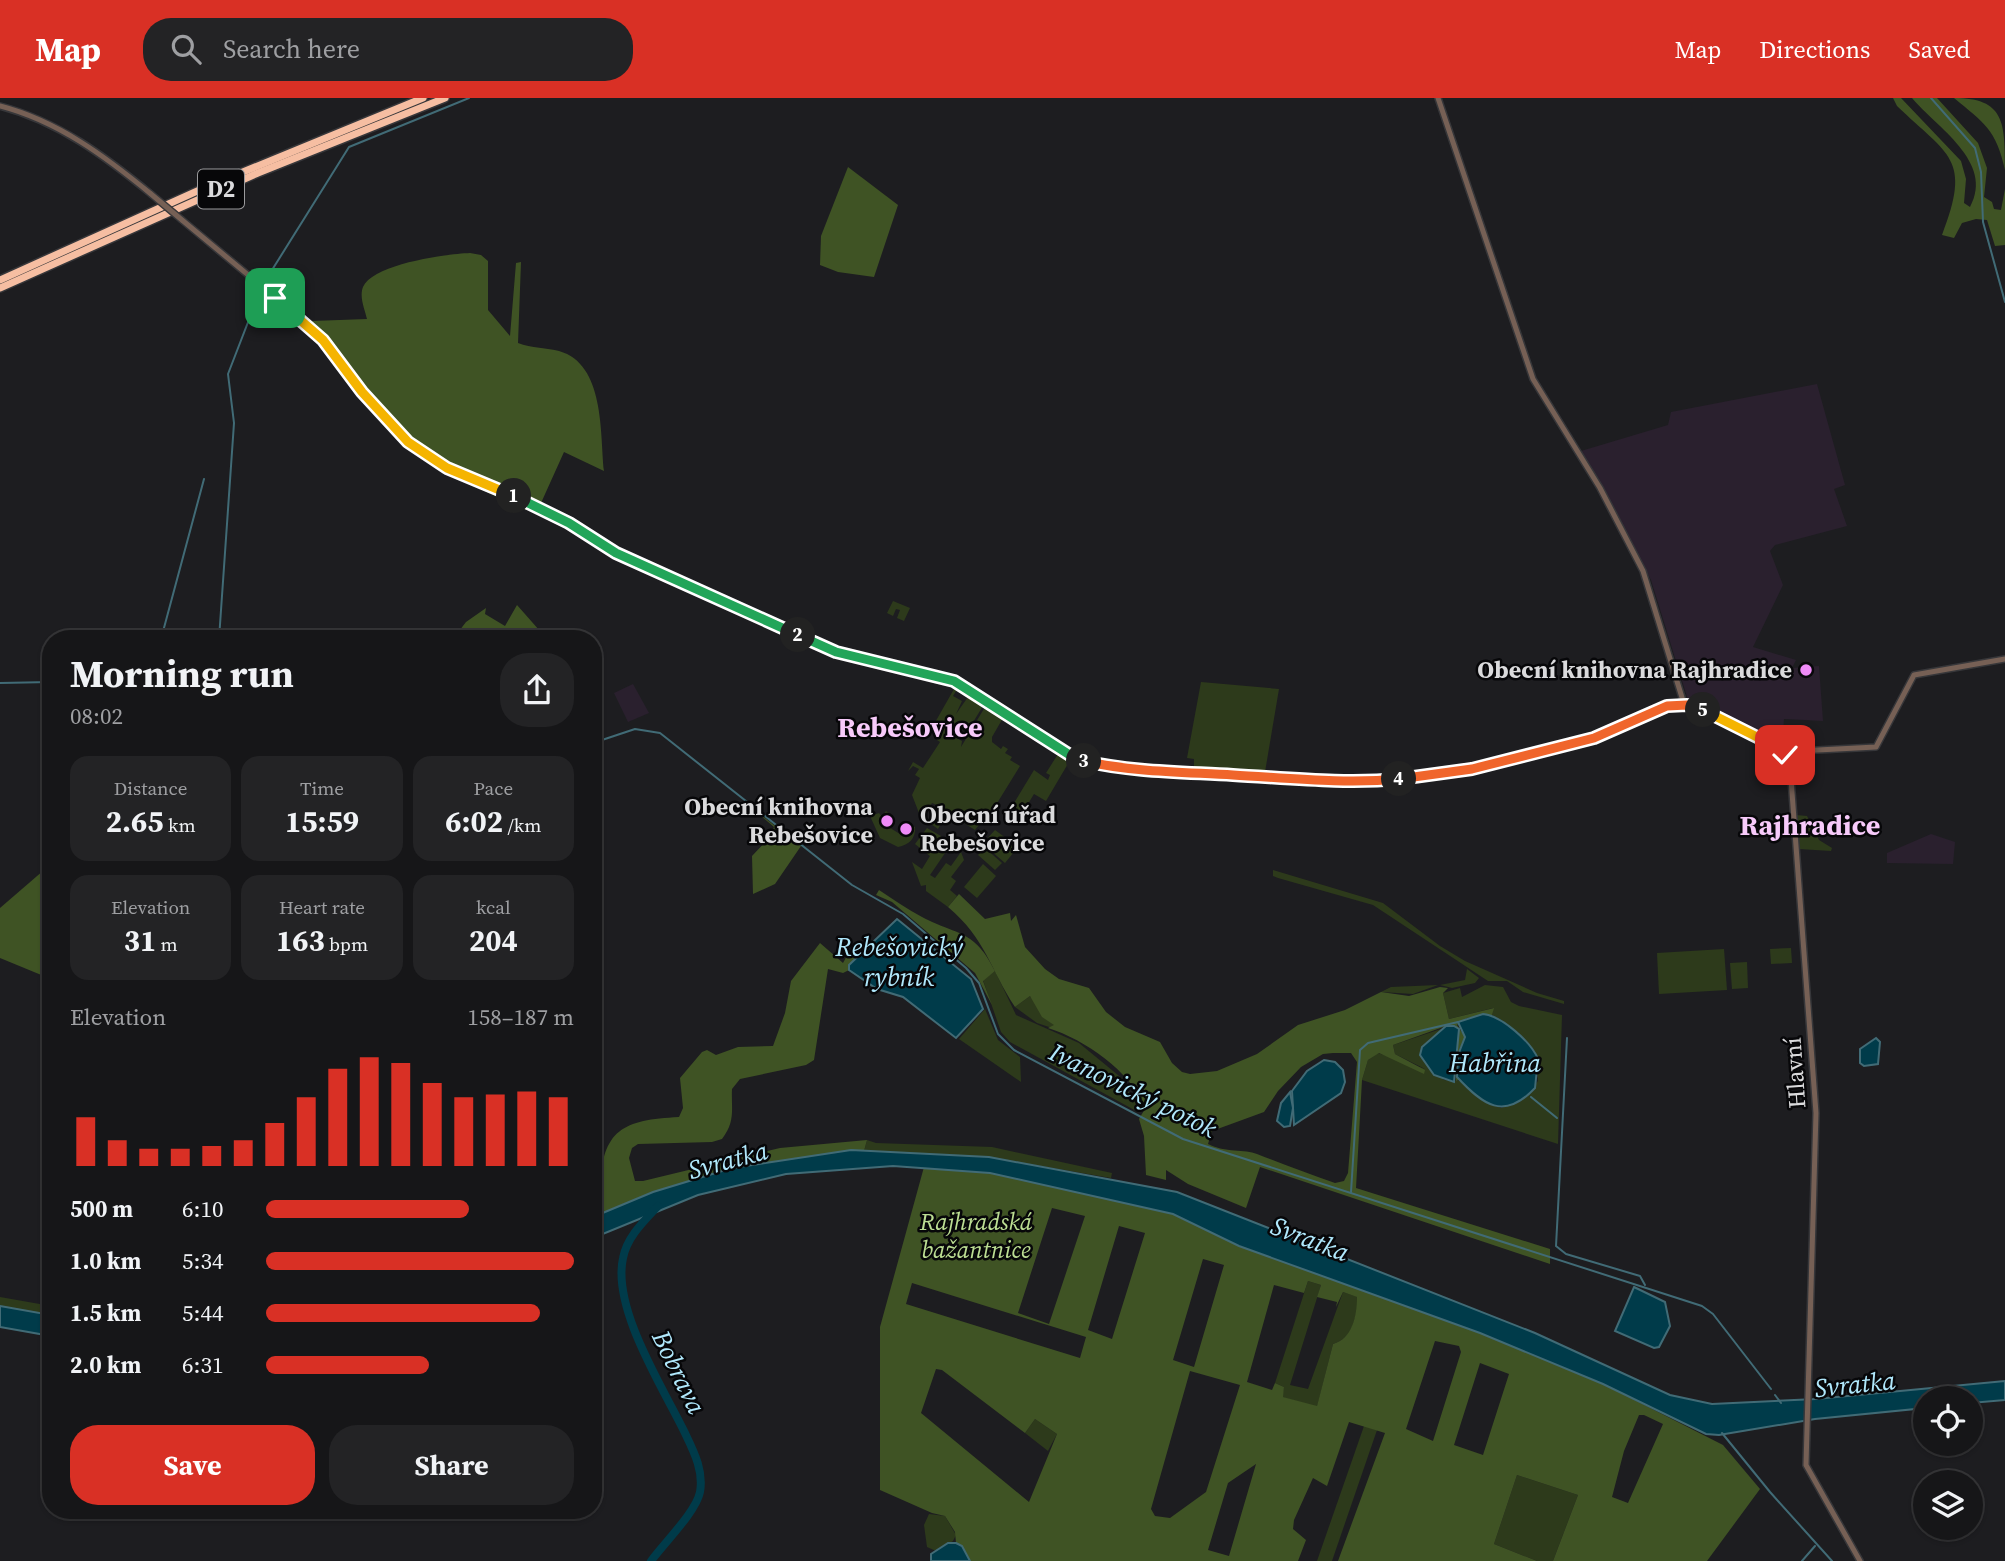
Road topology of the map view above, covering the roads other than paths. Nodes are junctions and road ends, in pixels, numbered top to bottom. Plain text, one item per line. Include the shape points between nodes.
1 (423, 98) edge
2 (445, 98) edge
3 (1438, 98) edge
4 (0, 106) edge
5 (0, 280) edge
6 (0, 288) edge
7 (2005, 659) edge
8 (1684, 705) junction
9 (1785, 755) junction
10 (1860, 1561) edge

1 - 5 highway, D2
2 - 6 highway, D2 via 258,173
3 - 8 street via 1527,364 1643,570
4 - 8 street, bridge via 64,131 111,161 307,324 408,442 447,468 531,503 616,553 836,652 954,681 1076,759 1165,771 1373,781 1472,769 1603,735 1654,710
7 - 9 street via 1914,676 1876,747
8 - 9 street via 1699,708
9 - 10 street, Hlavní via 1791,779 1816,1113 1806,1465

